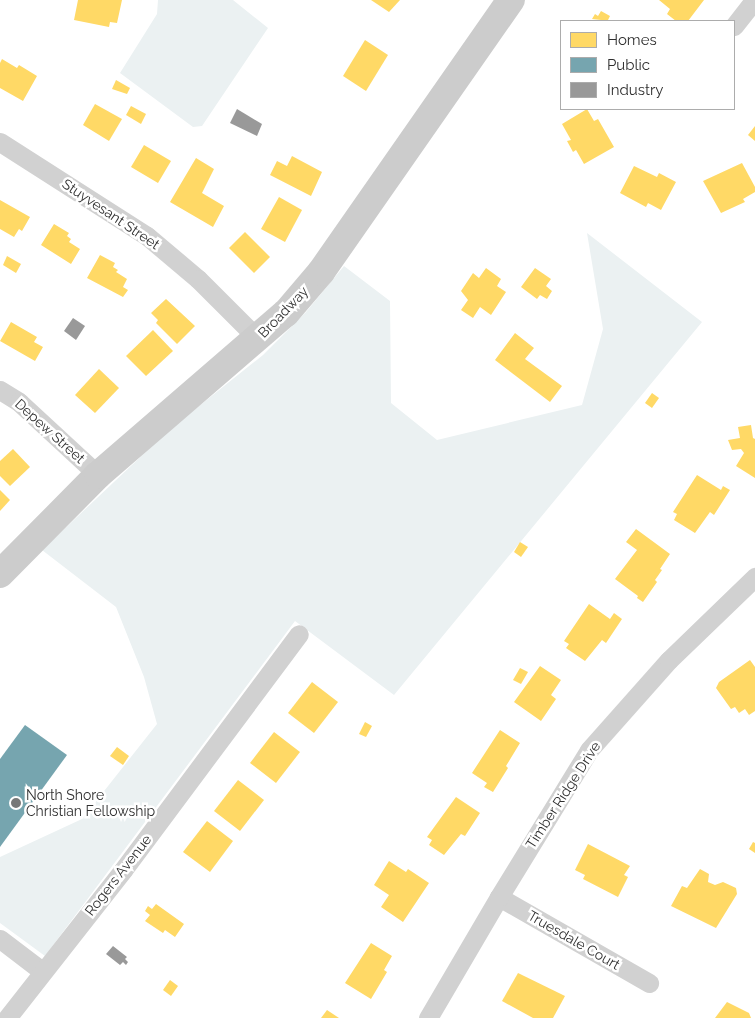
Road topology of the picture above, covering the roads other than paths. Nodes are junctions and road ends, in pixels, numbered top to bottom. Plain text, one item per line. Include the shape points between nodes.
1 (511, 0) edge
2 (754, 0) edge
3 (735, 25) edge
4 (0, 142) edge
5 (258, 339) junction
6 (0, 390) edge
7 (98, 475) junction
8 (0, 574) edge
9 (755, 577) edge
10 (299, 634) dead end
11 (498, 896) junction
12 (0, 939) edge
13 (42, 971) junction
14 (649, 982) dead end
15 (7, 1018) edge
16 (428, 1018) edge

1 - 5 main road, Broadway via 321,272 286,313
2 - 3 street
4 - 5 street, Stuyvesant Street via 147,236 198,279
5 - 7 main road, Broadway
6 - 7 street, Depew Street via 19,402
7 - 8 main road, Broadway
9 - 11 street, Timber Ridge Drive via 669,660 589,750
10 - 13 street, Rogers Avenue
11 - 14 street, Truesdale Court
11 - 16 street, Timber Ridge Drive
12 - 13 street
13 - 15 street, Rogers Avenue

